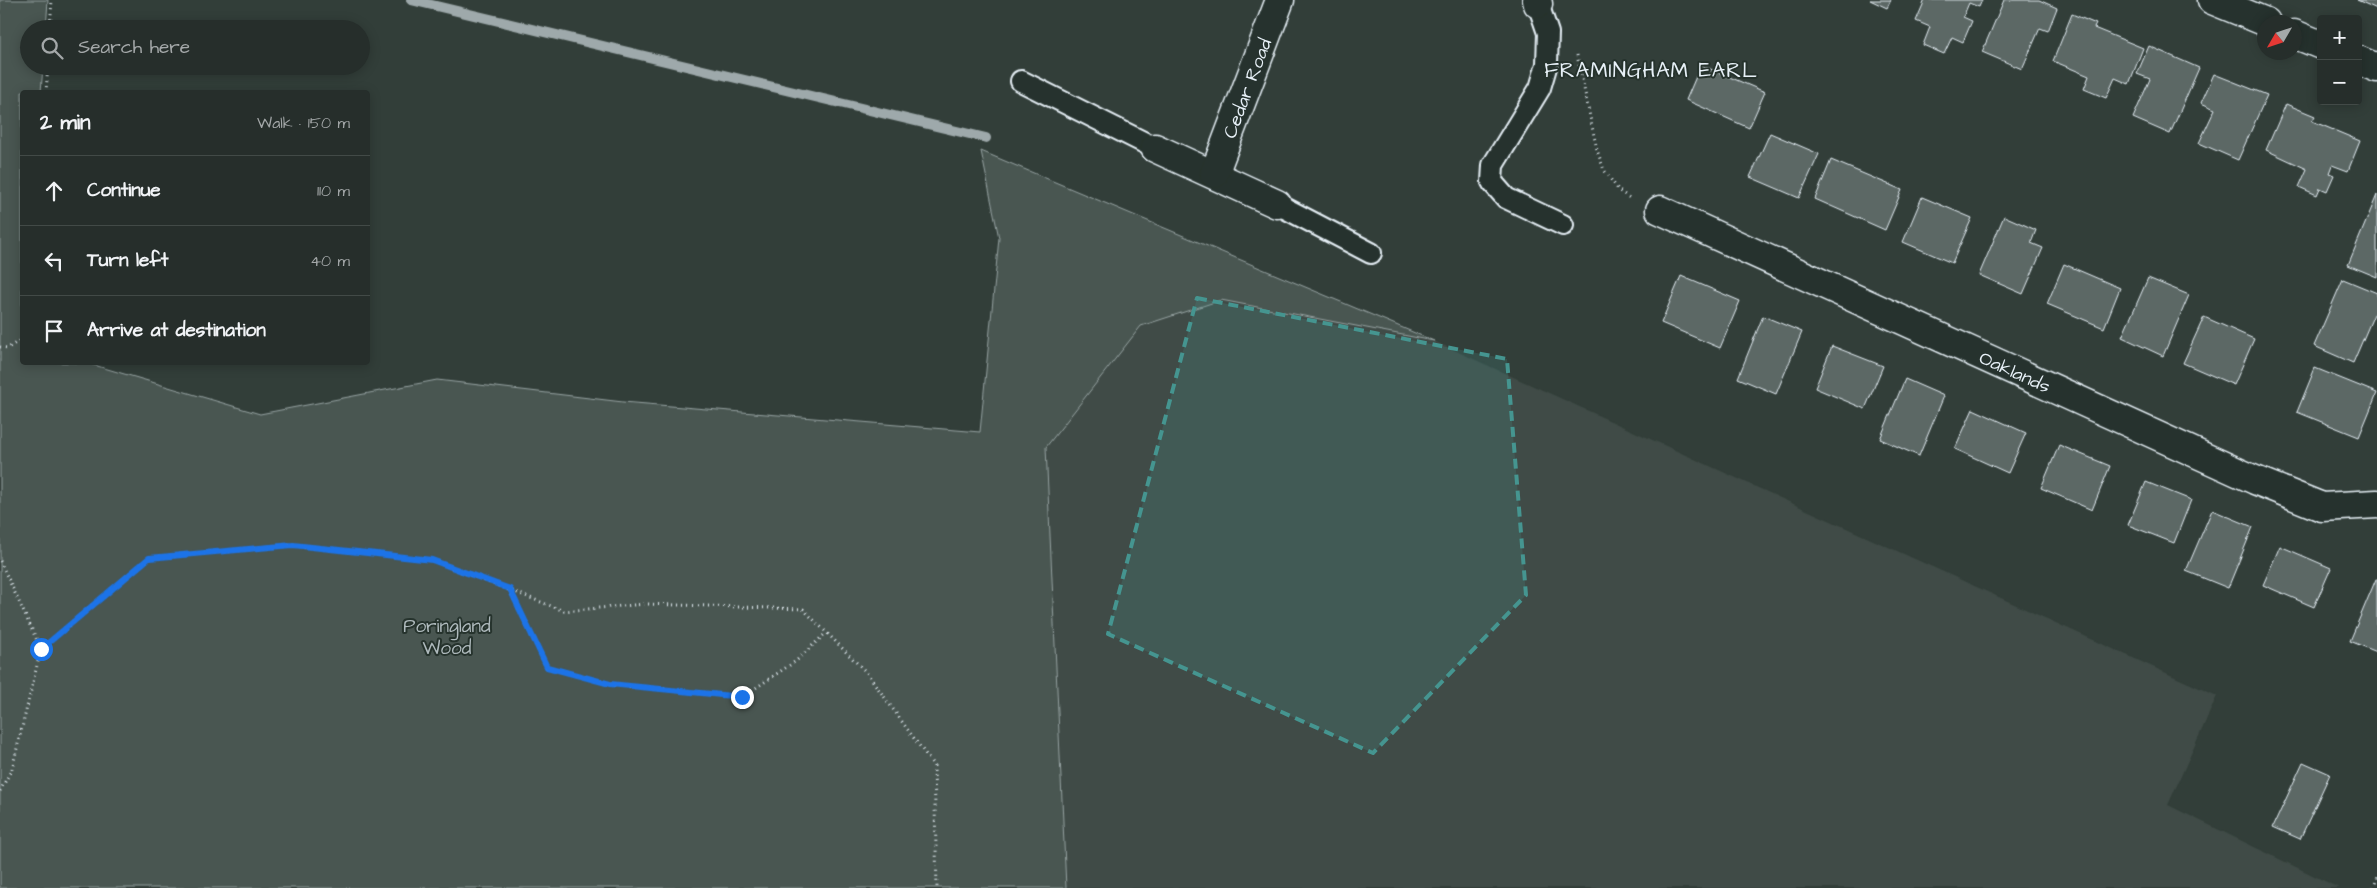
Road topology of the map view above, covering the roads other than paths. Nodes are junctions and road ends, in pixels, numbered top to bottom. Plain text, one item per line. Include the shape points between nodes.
1 (1280, 0) edge
2 (2212, 0) edge
3 (1538, 2) edge
4 (2257, 18) edge
5 (2302, 37) edge
6 (2317, 43) edge
7 (2362, 62) edge
8 (2377, 68) edge
9 (1021, 81) dead end
10 (1155, 148) joint
11 (1214, 174) junction
12 (1277, 204) joint
13 (1660, 210) road end
14 (1563, 225) dead end
15 (1372, 252) dead end
16 (2377, 504) edge

1 - 11 street, Cedar Road
2 - 4 street
3 - 14 lane via 1548,33 1547,64 1540,88 1493,166 1492,182 1506,198
5 - 6 street
7 - 8 street
9 - 10 lane
10 - 11 street
11 - 12 street
12 - 15 lane
13 - 16 street, Oaklands via 2255,480 2322,507

